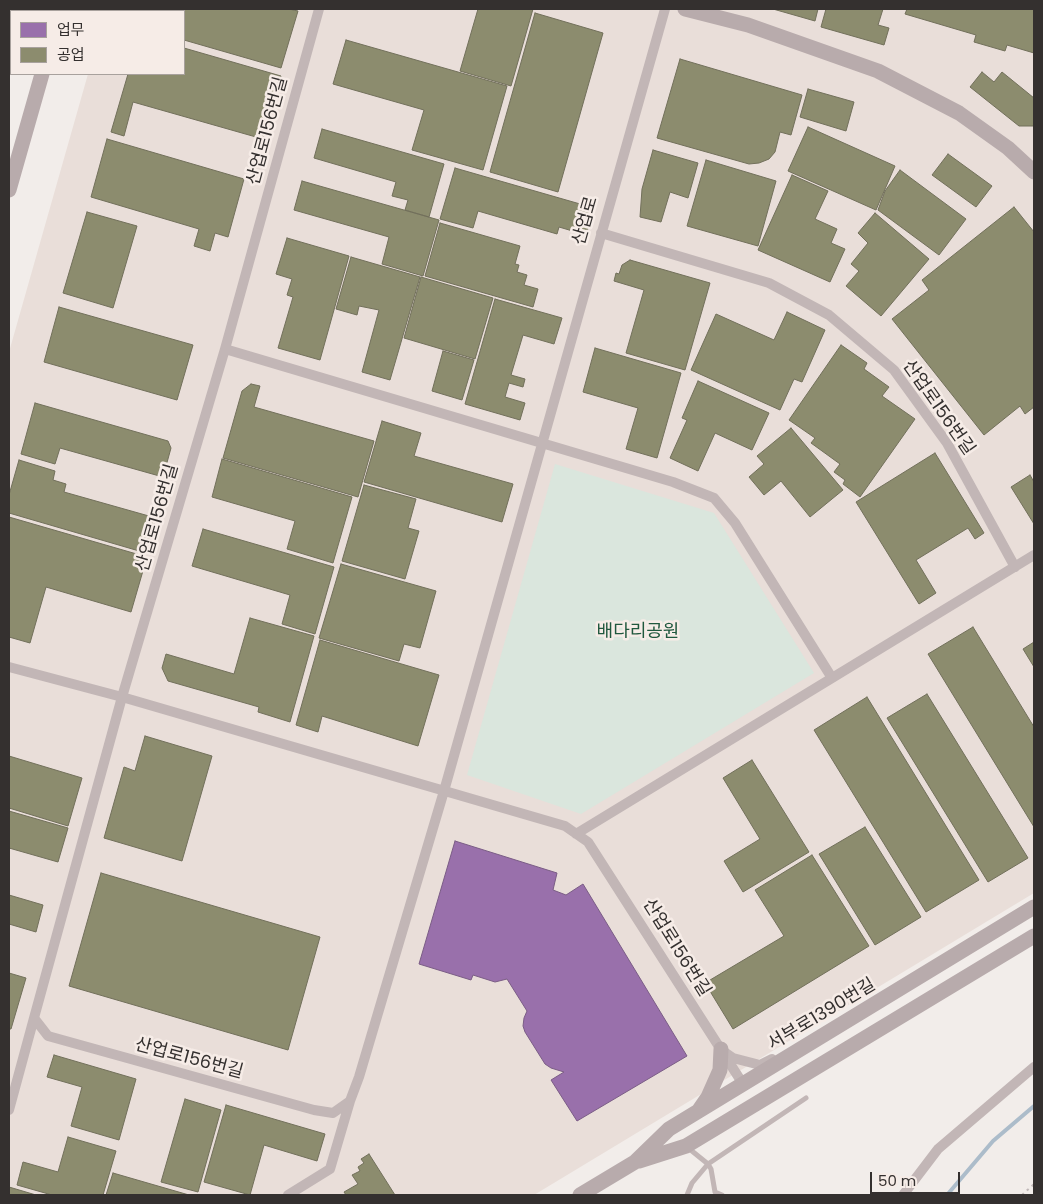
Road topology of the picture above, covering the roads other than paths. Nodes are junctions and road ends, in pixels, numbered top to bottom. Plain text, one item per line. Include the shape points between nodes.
1 (319, 9) edge
2 (665, 9) edge
3 (686, 9) edge
4 (42, 75) edge
5 (1032, 164) edge
6 (9, 190) edge
7 (602, 233) junction
8 (225, 349) junction
9 (542, 443) junction
10 (1034, 555) edge
11 (1016, 567) junction
12 (9, 667) edge
13 (832, 678) junction
14 (122, 697) junction
15 (444, 791) junction
16 (576, 834) junction
17 (1034, 907) edge
18 (1034, 936) edge
19 (34, 1018) junction
20 (822, 1036) junction
21 (720, 1049) junction
22 (1034, 1067) edge
23 (743, 1084) junction
24 (806, 1098) dead end
25 (350, 1101) junction
26 (755, 1104) junction
27 (9, 1110) edge
28 (698, 1111) junction
29 (686, 1146) junction
30 (635, 1162) junction
31 (708, 1164) junction
32 (288, 1195) edge
33 (580, 1195) edge
34 (687, 1195) edge
35 (722, 1195) edge
36 (903, 1195) edge

1 - 8 street, 산업로156번길
2 - 7 street, 산업로
3 - 5 street via 748,25 878,71 959,113
4 - 6 street
7 - 9 street, 산업로
7 - 11 street, 산업로156번길 via 769,283 829,315 894,370 947,442
8 - 9 street
8 - 14 street, 산업로156번길
9 - 13 street via 673,482 714,498 734,523
9 - 15 street
10 - 11 street
11 - 13 street
12 - 14 street
13 - 16 street
14 - 15 street, 산업로156번길
14 - 19 street, 산업로156번길
15 - 16 street, 산업로156번길 via 565,826
15 - 25 street
16 - 21 street, 산업로156번길 via 588,842
17 - 20 street, 서부로1390번길
18 - 26 street, 서부로1390번길
19 - 25 street, 산업로156번길 via 48,1036 314,1110 333,1113
19 - 27 street
20 - 21 street via 760,1065 733,1058
20 - 23 street, 서부로1390번길
21 - 23 street, 산업로156번길
21 - 28 street via 720,1070
22 - 36 street via 938,1149
23 - 26 street
23 - 28 street, 서부로1390번길
24 - 31 lane
25 - 32 street via 330,1169
26 - 29 street, 서부로1390번길
28 - 30 street, 서부로1390번길 via 669,1130
29 - 30 street, 서부로1390번길
29 - 31 lane
30 - 33 street, 서부로1390번길
31 - 34 lane via 692,1183
31 - 35 lane via 715,1192

